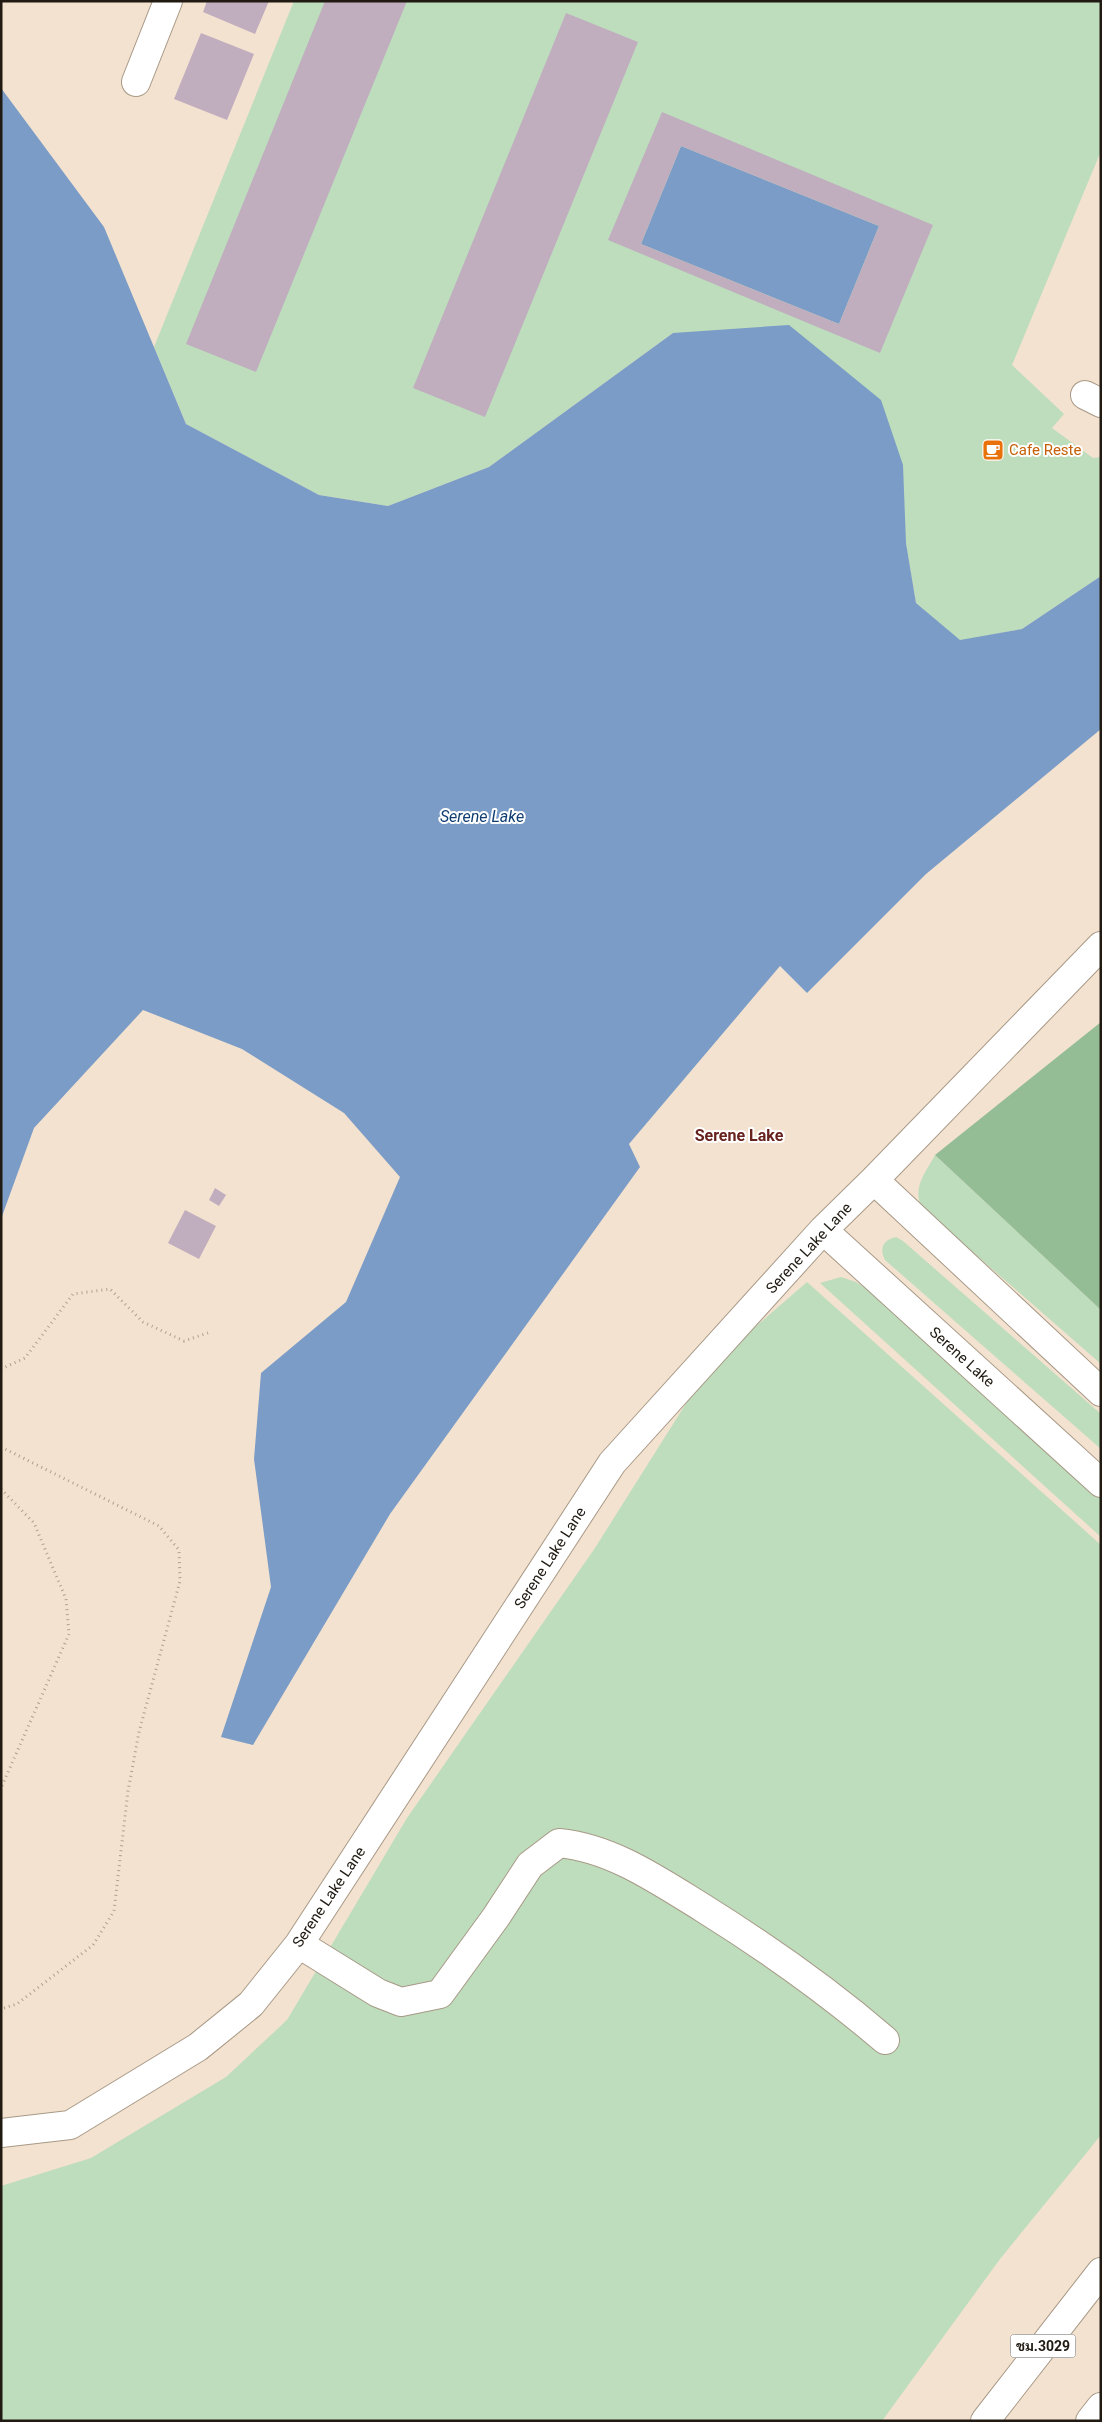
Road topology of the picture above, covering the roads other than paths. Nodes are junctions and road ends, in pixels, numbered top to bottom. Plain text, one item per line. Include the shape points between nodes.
1 (168, 1) edge
2 (136, 82) dead end
3 (1101, 946) edge
4 (874, 1180) junction
5 (823, 1230) junction
6 (1101, 1392) edge
7 (1101, 1483) edge
8 (299, 1944) junction
9 (885, 2040) dead end
10 (1, 2133) edge
11 (1101, 2272) edge
12 (1101, 2407) edge
13 (985, 2421) edge
14 (1090, 2421) edge

1 - 2 street
3 - 4 street, Serene Lake Lane
4 - 5 street, Serene Lake Lane
4 - 6 street
5 - 7 street, Serene Lake
5 - 8 street, Serene Lake Lane via 612,1464
8 - 9 street via 378,1993 401,2002 440,1994 530,1865 559,1843 584,1845 666,1885 766,1948
8 - 10 street, Serene Lake Lane via 251,2004 198,2047 70,2125
11 - 13 street, ชม.3029
12 - 14 street

